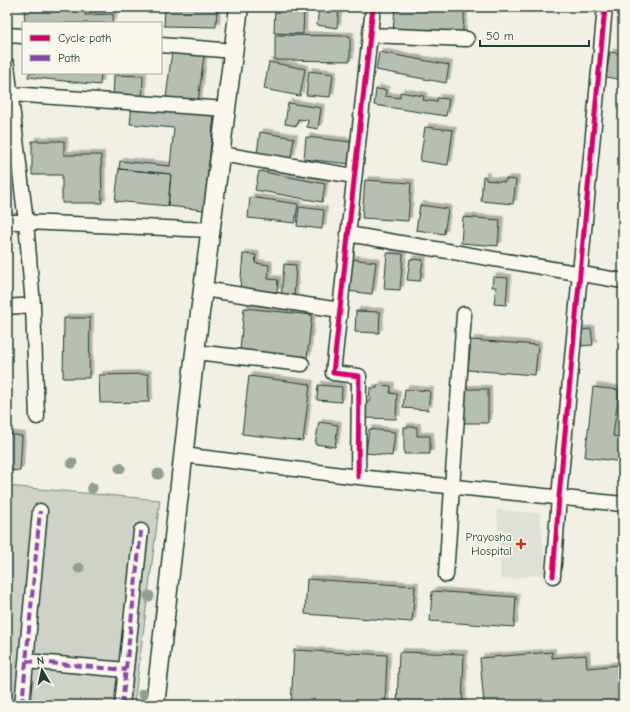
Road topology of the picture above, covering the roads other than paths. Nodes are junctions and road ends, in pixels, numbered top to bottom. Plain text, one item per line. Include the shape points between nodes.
1 (239, 7) edge
2 (373, 7) edge
3 (605, 7) edge
4 (370, 34) junction
5 (7, 35) edge
6 (22, 36) edge
7 (467, 39) dead end
8 (162, 45) edge
9 (234, 51) junction
10 (7, 65) edge
11 (10, 94) junction
12 (226, 109) junction
13 (221, 154) junction
14 (354, 176) junction
15 (7, 222) edge
16 (26, 222) junction
17 (211, 230) junction
18 (348, 234) junction
19 (580, 274) junction
20 (623, 281) edge
21 (203, 289) junction
22 (32, 305) junction
23 (7, 307) edge
24 (340, 310) junction
25 (464, 314) dead end
26 (195, 352) junction
27 (302, 364) dead end
28 (37, 417) dead end
29 (182, 455) junction
30 (358, 477) junction
31 (453, 487) junction
32 (559, 497) junction
33 (623, 504) edge
34 (40, 511) dead end
35 (141, 531) dead end
36 (446, 575) dead end
37 (553, 576) dead end
38 (26, 661) junction
39 (126, 670) junction
40 (22, 705) edge
41 (122, 705) edge
42 (155, 705) edge

1 - 9 main road
2 - 4 street
3 - 19 street
4 - 7 street
4 - 14 street
5 - 6 street
8 - 9 street
9 - 12 main road
10 - 11 street
11 - 12 street
11 - 16 street
12 - 13 main road
13 - 14 street
13 - 17 main road
14 - 18 street
15 - 16 street
16 - 17 street
16 - 22 street
17 - 21 main road
18 - 19 street
18 - 24 street
19 - 20 street
19 - 32 street
21 - 24 street
21 - 26 main road
22 - 23 street
22 - 28 street
24 - 30 street via 333,373 359,376
25 - 31 street
26 - 27 street
26 - 29 main road
29 - 30 street
29 - 42 main road
30 - 31 street
31 - 32 street
31 - 36 street
32 - 33 street
32 - 37 street
34 - 38 street
35 - 39 street
38 - 39 street
38 - 40 street
39 - 41 street

